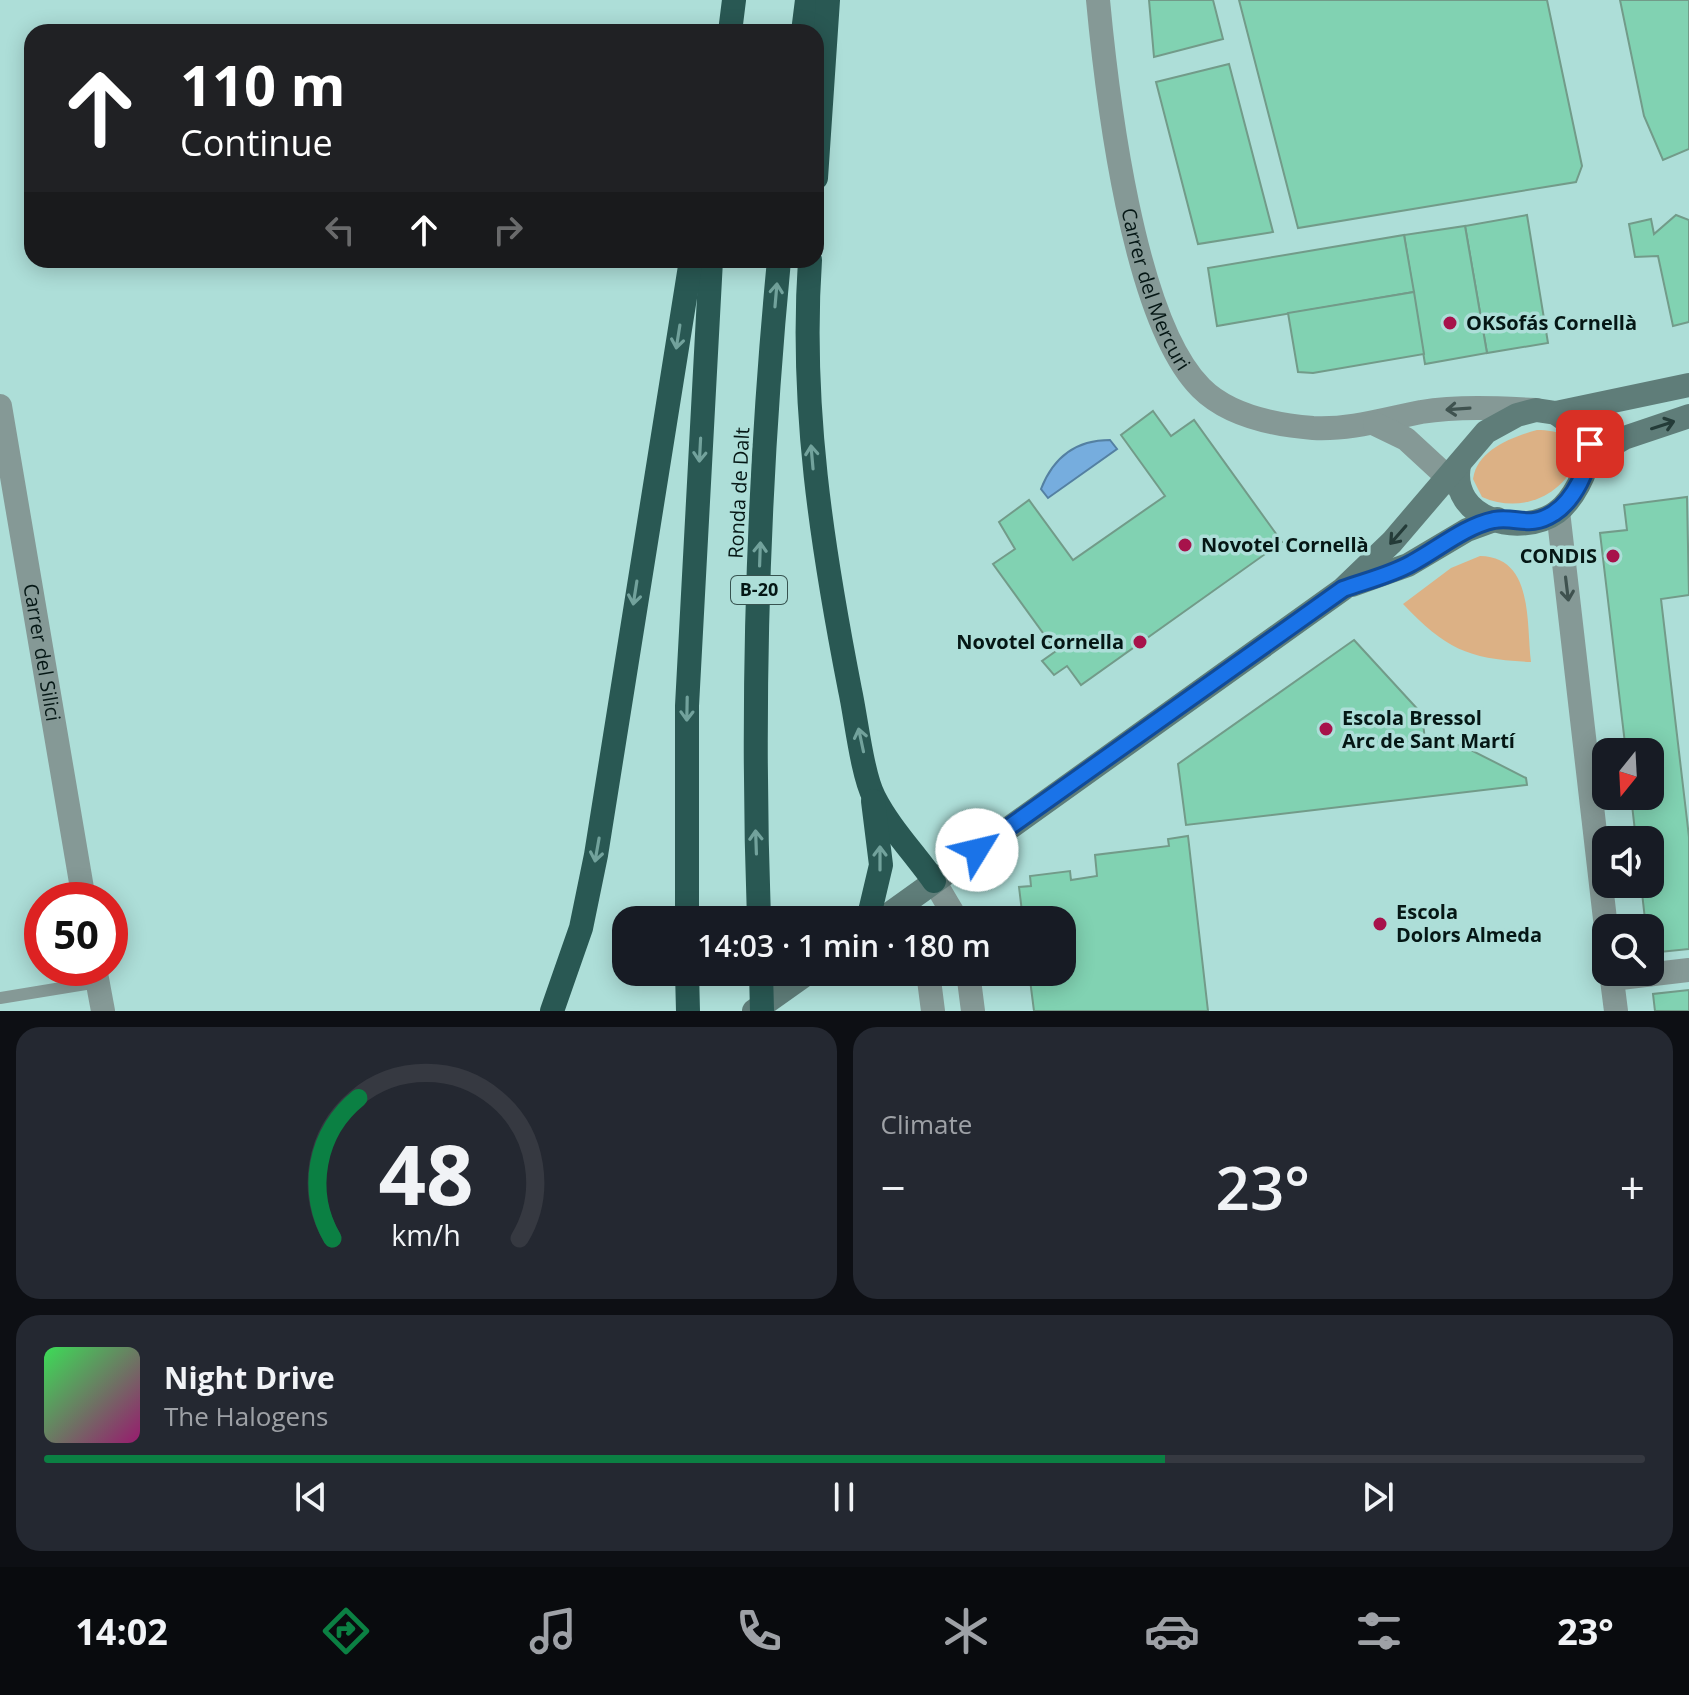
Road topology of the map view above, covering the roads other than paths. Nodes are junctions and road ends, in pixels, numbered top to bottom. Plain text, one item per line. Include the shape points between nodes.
1 (734, 0) edge
2 (807, 0) edge
3 (828, 0) edge
4 (1098, 0) edge
5 (731, 24) edge
6 (804, 24) edge
7 (824, 59) edge
8 (690, 268) edge
9 (711, 268) edge
10 (778, 268) edge
11 (810, 268) edge
12 (1689, 385) edge
13 (0, 406) edge
14 (1546, 412) junction
15 (1689, 416) edge
16 (1375, 424) junction
17 (1589, 459) junction
18 (1454, 476) junction
19 (9, 509) edge
20 (1558, 511) junction
21 (1497, 519) junction
22 (1343, 589) junction
23 (873, 796) junction
24 (934, 881) junction
25 (81, 882) edge
26 (687, 906) edge
27 (759, 906) edge
28 (871, 906) edge
29 (906, 906) edge
30 (949, 906) edge
31 (1604, 914) edge
32 (1689, 970) edge
33 (1664, 972) edge
34 (50, 986) edge
35 (98, 986) edge
36 (687, 986) edge
37 (761, 986) edge
38 (789, 986) edge
39 (930, 986) edge
40 (970, 986) edge
41 (1613, 986) edge
42 (0, 998) edge
43 (103, 1011) edge
44 (552, 1011) edge
45 (688, 1011) edge
46 (754, 1011) edge
47 (762, 1011) edge
48 (933, 1011) edge
49 (973, 1011) edge
50 (1616, 1011) edge

1 - 5 highway
2 - 6 highway
3 - 7 highway
4 - 16 street, Carrer del Mercuri via 1107,96 1140,253 1159,318 1184,368 1203,390 1270,423 1316,428
8 -> 44 highway via 596,855 581,928
9 -> 26 highway, Ronda de Dalt via 687,706
27 -> 10 highway, Ronda de Dalt / B-20 via 759,571
23 -> 11 highway via 816,496 806,356
12 - 14 main road
13 - 19 street, Carrer del Silici
14 -> 16 street, Carrer del Mercuri via 1453,409
14 - 17 main road via 1583,433 1590,444
14 - 18 main road via 1517,415 1486,432
17 -> 15 main road via 1624,438
16 - 18 street via 1406,439
17 - 20 main road
18 - 21 main road via 1464,503
18 -> 22 main road
19 - 25 street, Carrer del Silici
20 - 21 main road via 1525,523
20 -> 31 street
21 - 22 main road via 1467,530 1408,565
22 - 24 main road
23 - 24 highway
28 -> 23 highway via 881,865
24 - 29 main road
24 - 30 street
32 - 33 street
34 - 42 lane
35 - 43 street
36 - 45 highway
37 - 47 highway, bridge
38 - 46 main road
39 - 48 street
40 - 49 street
41 - 50 street

